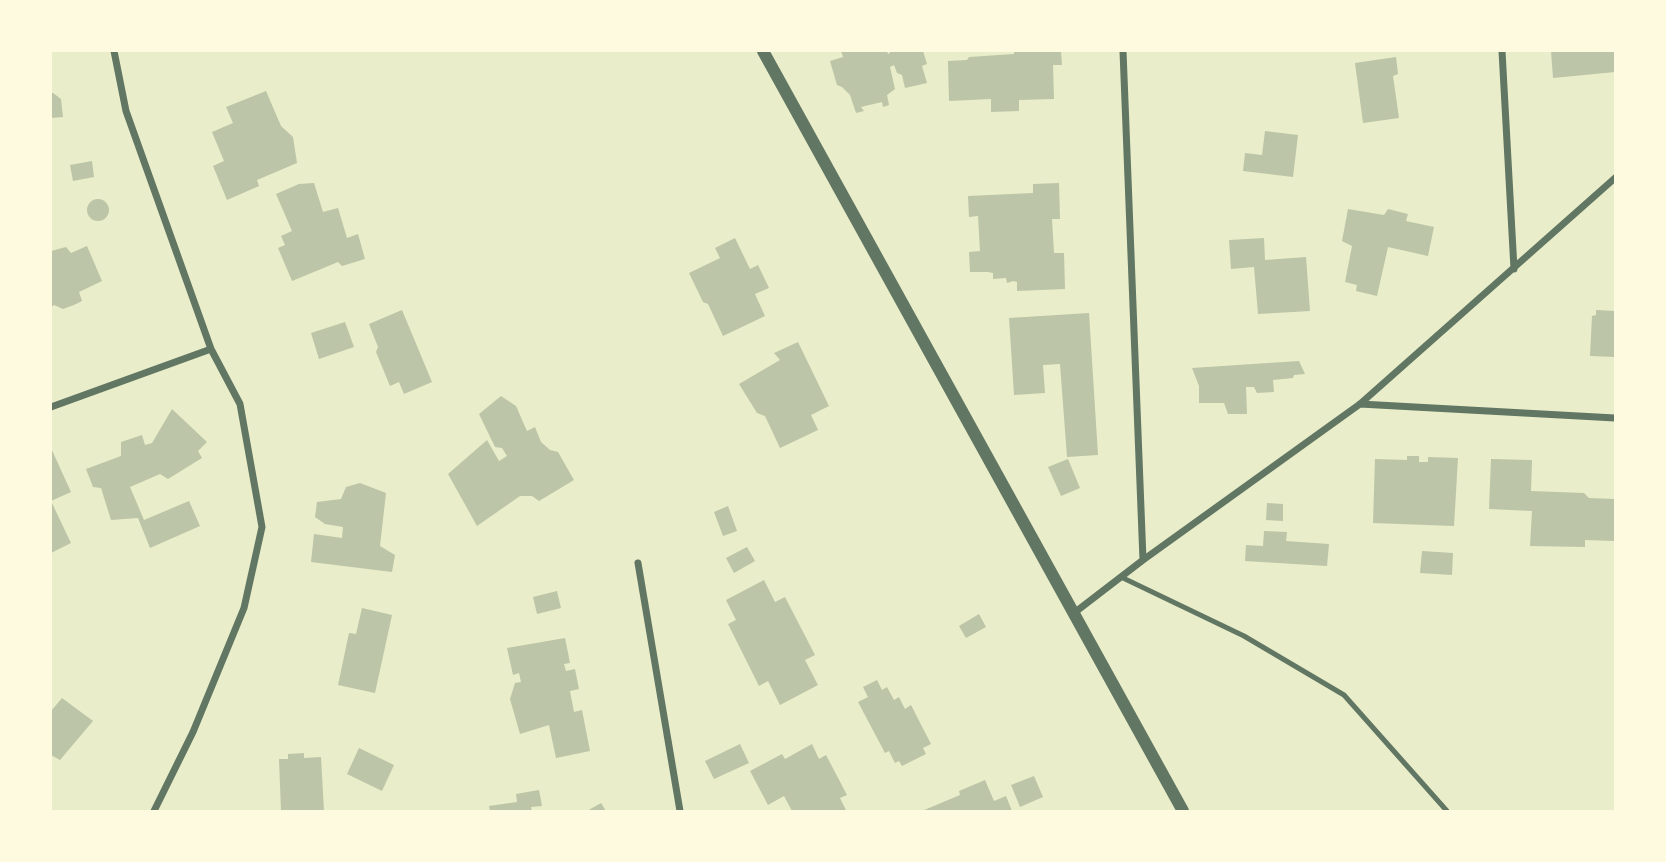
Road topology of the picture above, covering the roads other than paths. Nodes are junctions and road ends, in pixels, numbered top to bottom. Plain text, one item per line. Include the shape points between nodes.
1 (114, 51) edge
2 (763, 51) edge
3 (1123, 51) edge
4 (1502, 51) edge
5 (1615, 178) edge
6 (1514, 269) junction
7 (211, 349) junction
8 (1360, 404) junction
9 (51, 407) edge
10 (1615, 418) edge
11 (1143, 560) junction
12 (638, 563) dead end
13 (1121, 577) junction
14 (1074, 613) junction
15 (154, 811) edge
16 (680, 811) edge
17 (1182, 811) edge
18 (1447, 811) edge

1 - 7 street via 126,111
2 - 14 street
3 - 11 street
4 - 6 street
5 - 6 street
6 - 8 street
7 - 9 street
7 - 15 street via 240,404 262,527 244,608 193,732
8 - 10 street
8 - 11 street
11 - 13 street
12 - 16 street
13 - 14 street
13 - 18 lane via 1244,636 1344,695
14 - 17 street

